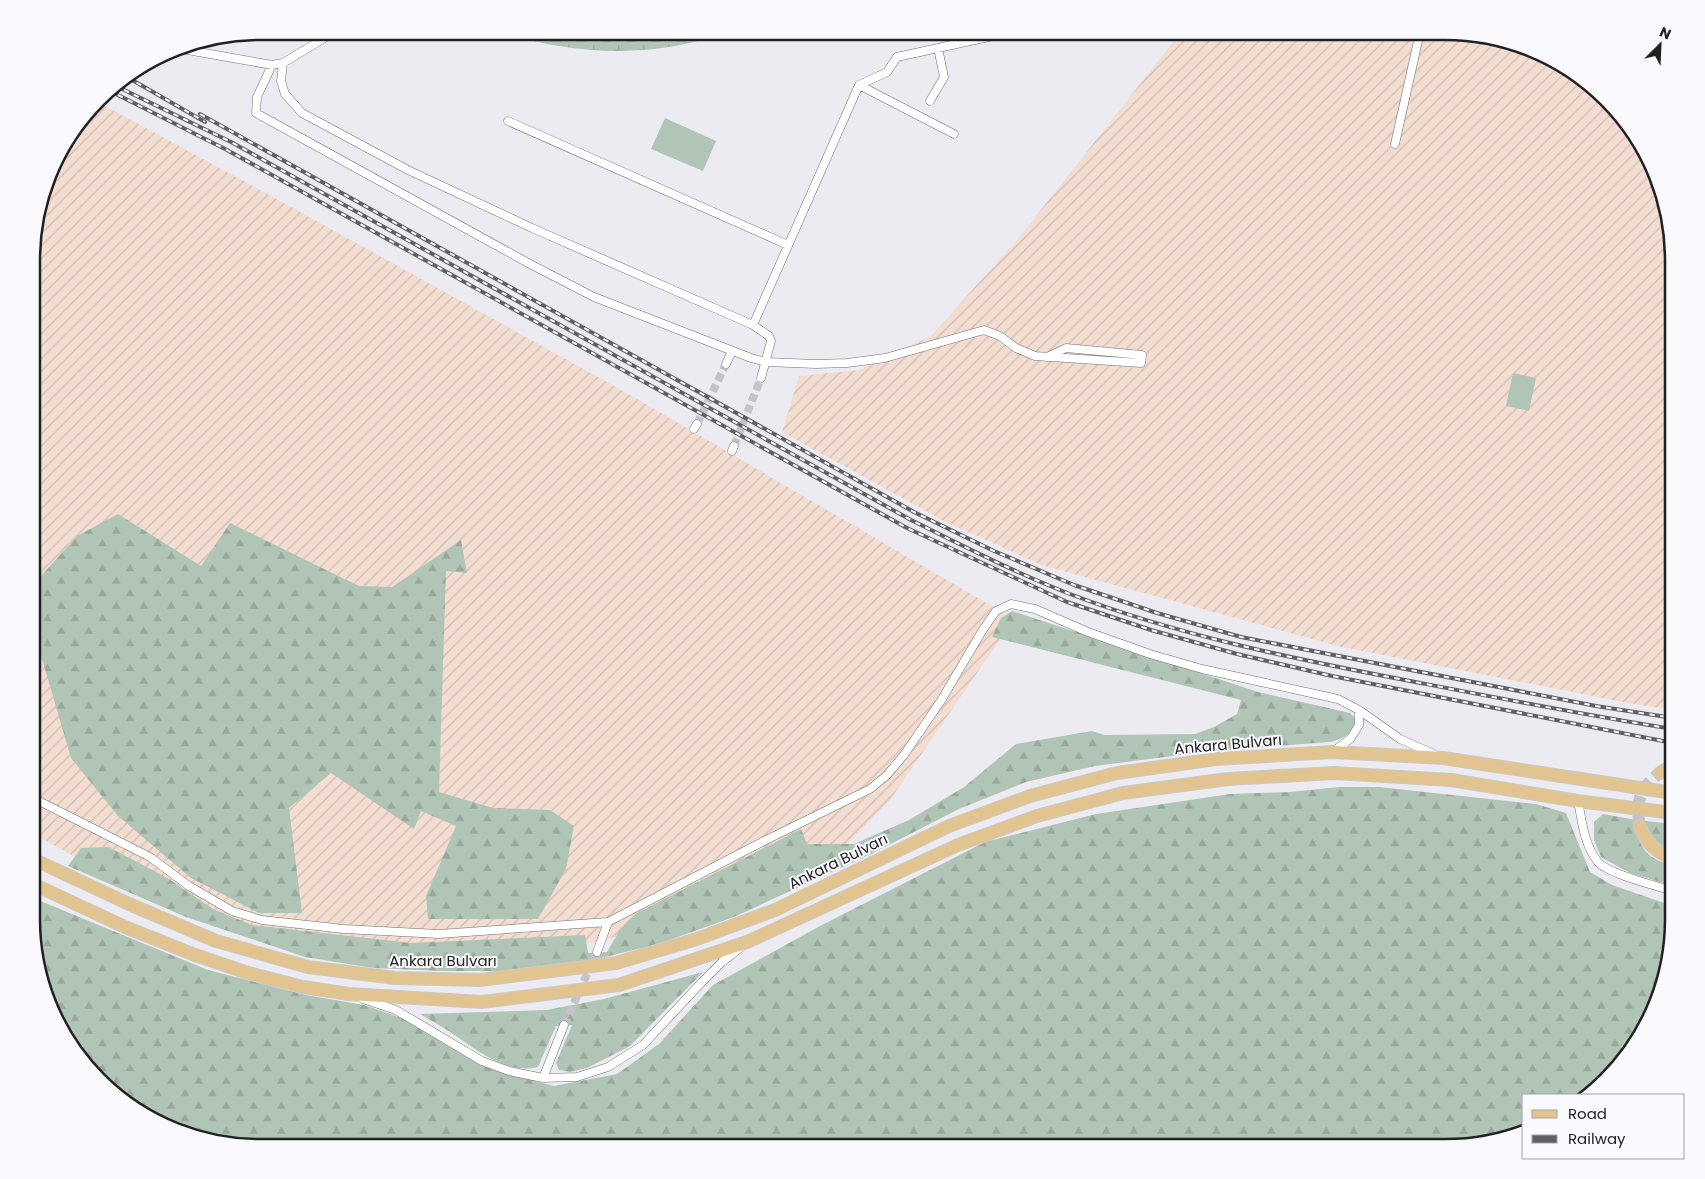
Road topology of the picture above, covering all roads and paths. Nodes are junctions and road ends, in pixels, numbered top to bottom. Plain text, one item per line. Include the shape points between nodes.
1 (321, 40) edge
2 (975, 40) edge
3 (1418, 40) edge
4 (938, 48) junction
5 (192, 51) edge
6 (283, 63) junction
7 (272, 65) junction
8 (859, 85) junction
9 (930, 101) dead end
10 (508, 121) dead end
11 (954, 134) dead end
12 (1394, 144) dead end
13 (788, 245) junction
14 (753, 325) junction
15 (732, 351) junction
16 (1047, 357) junction
17 (766, 362) junction
18 (726, 364) tunnel mouth
19 (761, 378) tunnel mouth
20 (1359, 710) junction
21 (1333, 752) junction
22 (1443, 758) junction
23 (1665, 770) edge
24 (1660, 773) tunnel mouth
25 (1665, 793) edge
26 (1578, 800) junction
27 (40, 802) edge
28 (1665, 812) edge
29 (1640, 826) tunnel mouth
30 (1665, 855) edge
31 (40, 862) edge
32 (40, 887) edge
33 (1665, 888) edge
34 (608, 922) junction
35 (747, 942) junction
36 (597, 952) tunnel mouth
37 (349, 994) junction
38 (564, 1025) tunnel mouth
39 (543, 1078) junction

1 - 6 street
2 - 4 street
3 - 12 street
4 - 8 street via 897,57 887,72
4 - 9 street via 944,77
5 - 7 street
6 - 7 street
6 - 14 street via 281,81 285,94 302,113 417,174
7 - 15 street via 257,96 256,113 594,297
8 - 11 street
8 - 13 street
10 - 13 street
13 - 14 street
14 - 17 street via 771,341
15 - 17 street
15 - 18 street
16 - 16 street via 1066,348 1142,355 1141,363
16 - 17 street via 1016,348 1000,336 984,330 885,358 847,363
17 - 19 street
20 - 21 street via 1359,725 1351,738
20 - 22 street via 1400,739
20 - 34 street via 1338,699 1150,654 1035,609 1011,604 996,611 904,755 870,789
21 - 22 main road, Ankara Bulvarı
21 - 31 main road, Ankara Bulvarı via 1216,759 1117,773 1030,796 949,826 775,910 697,939 616,963 480,980 395,978 308,967 216,941
22 - 25 main road, Ankara Bulvarı
23 - 24 main road
26 - 28 main road
26 - 33 street via 1585,837 1599,864
26 - 35 main road via 1452,780 1334,772 1228,779 1123,793 1037,816 958,844
27 - 34 street via 150,857 189,886 232,911 262,920 344,929 439,934
29 - 30 main road via 1650,845
32 - 37 main road via 195,955 303,987
34 - 36 street
35 - 37 main road via 620,985 482,1002
35 - 39 street via 721,963 643,1045 608,1067 577,1077
37 - 39 street via 396,1010 482,1061
38 - 39 street

